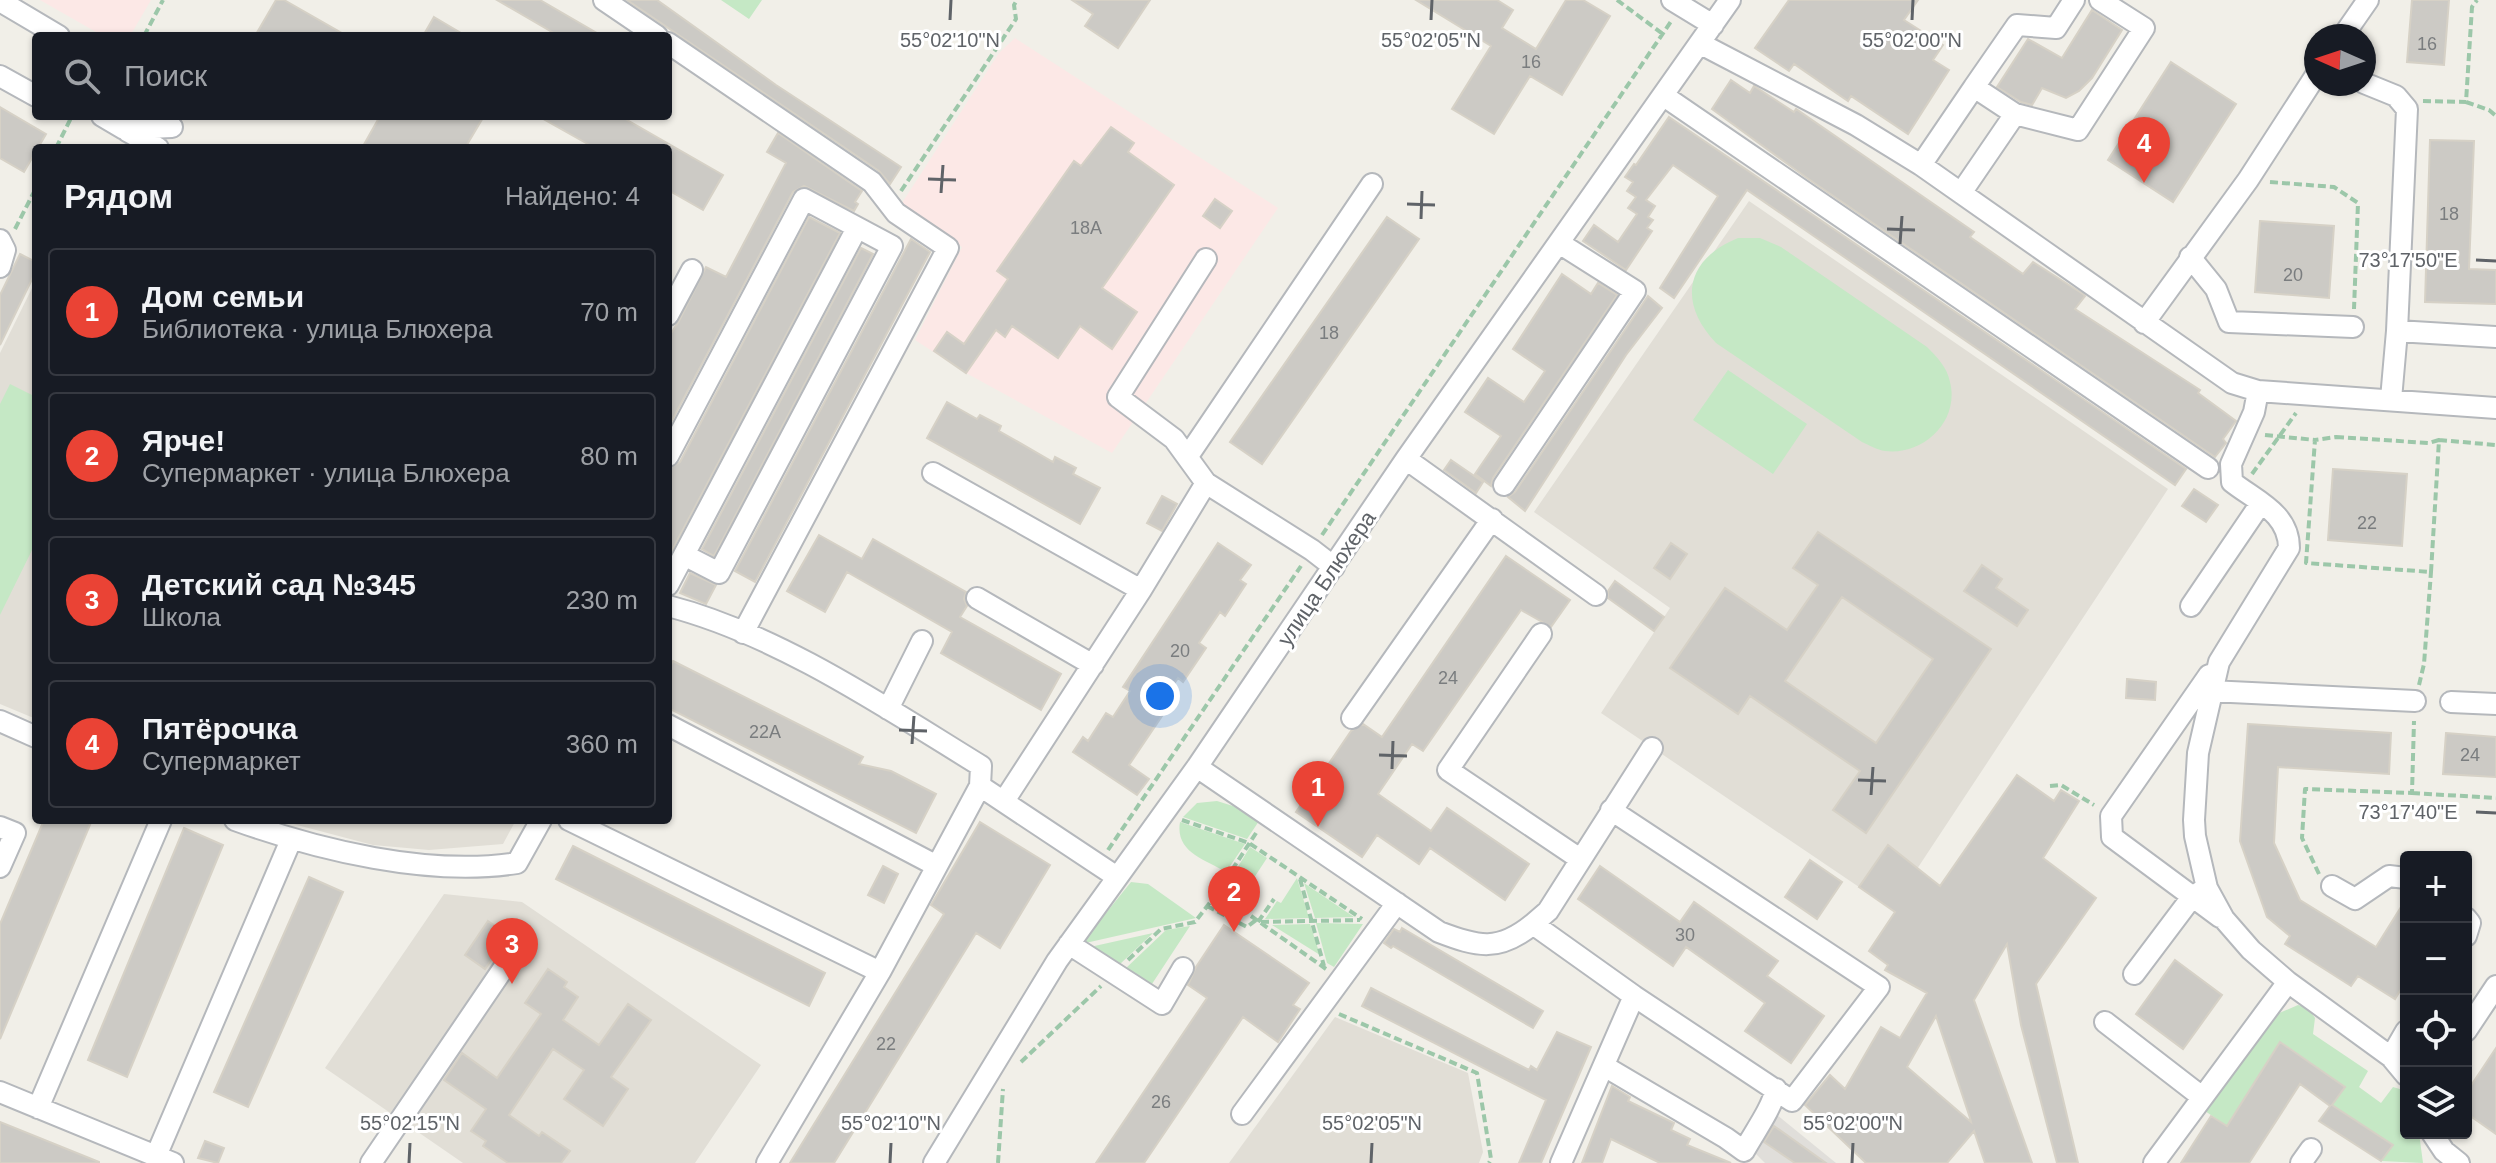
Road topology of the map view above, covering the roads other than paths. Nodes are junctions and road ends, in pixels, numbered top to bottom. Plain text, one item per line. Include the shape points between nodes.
1 (604, 0) edge
2 (1730, 0) edge
3 (2074, 0) edge
4 (2100, 0) edge
5 (2368, 0) edge
6 (0, 1) edge
7 (1676, 2) edge
8 (2351, 24) edge
9 (1713, 25) junction
10 (52, 32) edge
11 (651, 32) edge
12 (1701, 44) junction
13 (672, 46) edge
14 (0, 76) edge
15 (1974, 87) junction
16 (2376, 88) edge
17 (32, 94) edge
18 (2304, 94) edge
19 (1664, 96) junction
20 (2015, 114) junction
21 (109, 120) edge
22 (172, 127) dead end
23 (124, 129) junction
24 (151, 144) edge
25 (1921, 165) junction
26 (1372, 184) dead end
27 (1961, 193) junction
28 (857, 228) junction
29 (1559, 243) junction
30 (2190, 257) junction
31 (1206, 259) dead end
32 (692, 270) dead end
33 (672, 308) edge
34 (2144, 323) junction
35 (2353, 327) road end
36 (2397, 331) junction
37 (2496, 337) edge
38 (2258, 391) junction
39 (2391, 399) junction
40 (2496, 408) edge
41 (672, 448) edge
42 (1188, 456) junction
43 (1406, 459) junction
44 (2208, 468) dead end
45 (933, 473) dead end
46 (1206, 483) junction
47 (1504, 485) dead end
48 (2261, 503) junction
49 (1492, 519) junction
50 (1334, 567) junction
51 (674, 570) edge
52 (1141, 590) junction
53 (1596, 595) dead end
54 (977, 598) dead end
55 (2191, 606) dead end
56 (672, 607) edge
57 (743, 633) junction
58 (1541, 634) dead end
59 (922, 641) dead end
60 (2219, 662) junction
61 (1093, 665) junction
62 (2210, 691) junction
63 (2415, 701) road end
64 (2451, 702) dead end
65 (2496, 704) edge
66 (888, 709) junction
67 (1352, 718) dead end
68 (0, 721) edge
69 (672, 727) edge
70 (32, 735) edge
71 (1652, 748) dead end
72 (1197, 767) junction
73 (980, 786) junction
74 (1004, 801) junction
75 (1611, 810) junction
76 (159, 824) edge
77 (246, 824) edge
78 (539, 824) edge
79 (577, 824) edge
80 (0, 827) edge
81 (291, 840) junction
82 (1580, 859) junction
83 (937, 866) junction
84 (0, 867) edge
85 (1117, 877) junction
86 (2400, 877) edge
87 (2332, 886) road end
88 (2200, 892) junction
89 (1397, 903) junction
90 (1533, 924) junction
91 (520, 944) dead end
92 (1069, 944) junction
93 (1183, 968) dead end
94 (880, 972) junction
95 (2134, 974) dead end
96 (2288, 982) junction
97 (2496, 986) edge
98 (1634, 996) junction
99 (2105, 1022) dead end
100 (2472, 1022) edge
101 (2400, 1041) edge
102 (2391, 1057) junction
103 (1604, 1066) junction
104 (2400, 1068) edge
105 (1776, 1089) junction
106 (0, 1092) edge
107 (2202, 1097) junction
108 (38, 1108) junction
109 (1242, 1114) dead end
110 (2436, 1139) edge
111 (164, 1159) edge
112 (371, 1163) edge
113 (767, 1163) edge
114 (934, 1163) edge
115 (1561, 1163) edge
116 (2154, 1163) edge
117 (2459, 1163) edge

1 - 11 street
2 - 9 street, улица Блюхера
3 - 15 street via 2056,28 2017,25
4 - 20 street via 2144,28 2078,130
5 - 8 street
6 - 10 street
7 - 9 street
9 - 12 street, улица Блюхера
12 - 19 street, улица Блюхера
12 - 25 street
13 - 57 street via 872,182 897,214 948,248
14 - 17 street
15 - 20 street
15 - 25 street
16 - 36 street via 2396,96 2407,109
18 - 30 street
19 - 29 street, улица Блюхера
19 - 44 street
20 - 27 street
21 - 23 street
22 - 23 street
23 - 24 street
25 - 27 street
26 - 42 street
27 - 34 street
28 - 41 street via 804,199
28 - 51 street
28 - 51 street via 892,246 726,560 719,573
29 - 43 street, улица Блюхера
29 - 47 street via 1635,291
30 - 34 street
30 - 35 street via 2216,289 2229,322
31 - 42 street via 1118,397
32 - 33 street
34 - 38 street via 2232,383
36 - 37 street
36 - 39 street
38 - 39 street
38 - 48 street via 2231,464 2232,482
39 - 40 street
42 - 46 street
43 - 49 street
43 - 50 street, улица Блюхера
45 - 52 street
46 - 50 street
46 - 52 street
48 - 55 street
48 - 60 street via 2279,516 2289,533 2289,548
49 - 53 street
49 - 67 street
50 - 72 street, улица Блюхера
52 - 61 street
54 - 61 street
56 - 57 street
57 - 66 street
58 - 82 street via 1448,770
59 - 66 street
60 - 62 street
60 - 88 street via 2111,816 2112,837
61 - 74 street
62 - 63 street
62 - 88 street via 2198,753 2194,820
64 - 65 street
66 - 73 street via 981,766
68 - 70 street
69 - 83 street
71 - 75 street
72 - 85 street, улица Блюхера
72 - 89 street
73 - 74 street
73 - 83 street
74 - 85 street
75 - 82 street
75 - 105 street via 1879,987 1792,1101
76 - 108 street
77 - 81 street
78 - 81 street via 517,863 497,866 391,861
79 - 94 street
80 - 84 street via 15,833
81 - 111 street
82 - 90 street via 1548,911
83 - 94 street
85 - 92 street, улица Блюхера
86 - 87 street via 2389,876 2355,899
88 - 95 street
88 - 96 street via 2251,950
89 - 90 street via 1439,932 1466,942 1514,939
89 - 109 street
90 - 98 street
91 - 112 street
92 - 93 street via 1162,1004
92 - 114 street, улица Блюхера
94 - 113 street
96 - 102 street
96 - 107 street
97 - 100 street
98 - 103 street
98 - 105 street
99 - 107 street
101 - 102 street
102 - 104 street
103 - 105 street via 1744,1151 1772,1107
103 - 115 street
106 - 108 street
107 - 116 street
108 - 111 street
110 - 117 street

